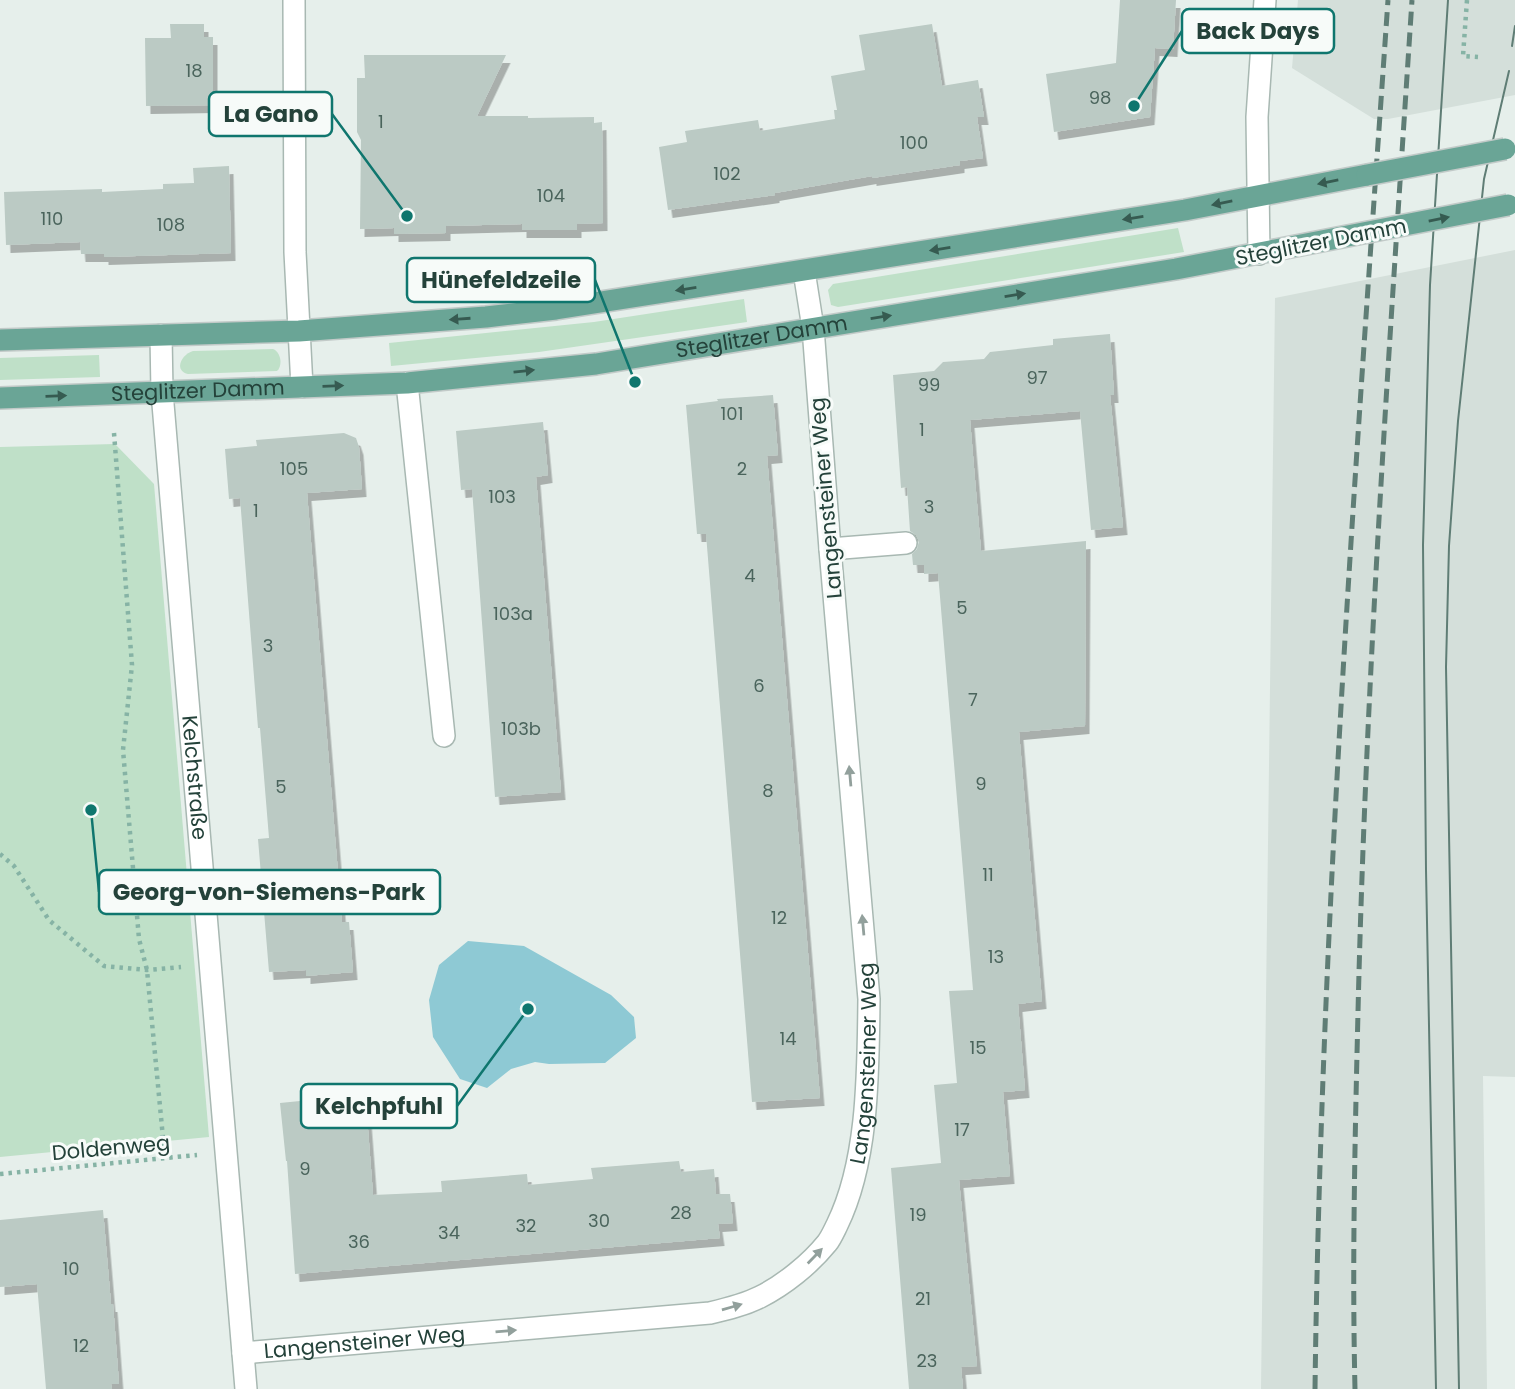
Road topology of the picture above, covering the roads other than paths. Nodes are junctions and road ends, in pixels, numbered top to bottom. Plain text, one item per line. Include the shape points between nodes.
1 (294, 0) edge
2 (1265, 0) edge
3 (1510, 148) edge
4 (1258, 196) junction
5 (1512, 205) edge
6 (1267, 252) junction
7 (804, 271) junction
8 (813, 328) junction
9 (299, 331) junction
10 (161, 335) junction
11 (0, 340) edge
12 (407, 383) junction
13 (302, 387) junction
14 (162, 392) junction
15 (0, 398) edge
16 (906, 543) dead end
17 (830, 549) junction
18 (444, 736) dead end
19 (243, 1353) junction
20 (246, 1389) edge

1 - 9 street
2 - 4 street via 1257,117
3 -> 4 main road, bridge
4 - 6 street
4 -> 7 main road
6 -> 5 main road, Steglitzer Damm, bridge
8 -> 6 main road, Steglitzer Damm
7 - 8 street, Langensteiner Weg
7 -> 9 main road via 486,317
12 -> 8 main road, Steglitzer Damm via 596,364
8 - 17 street, Langensteiner Weg
9 - 10 main road
9 - 13 street
10 - 11 main road
10 - 14 street, Kelchstraße
13 -> 12 main road, Steglitzer Damm
12 - 18 street
13 - 14 main road, Steglitzer Damm
15 -> 14 main road, Steglitzer Damm
14 - 19 street, Kelchstraße
16 - 17 street
19 -> 17 street, Langensteiner Weg via 709,1313 761,1297 803,1268 828,1242 852,1187 860,1148 869,999
19 - 20 street, Kelchstraße

